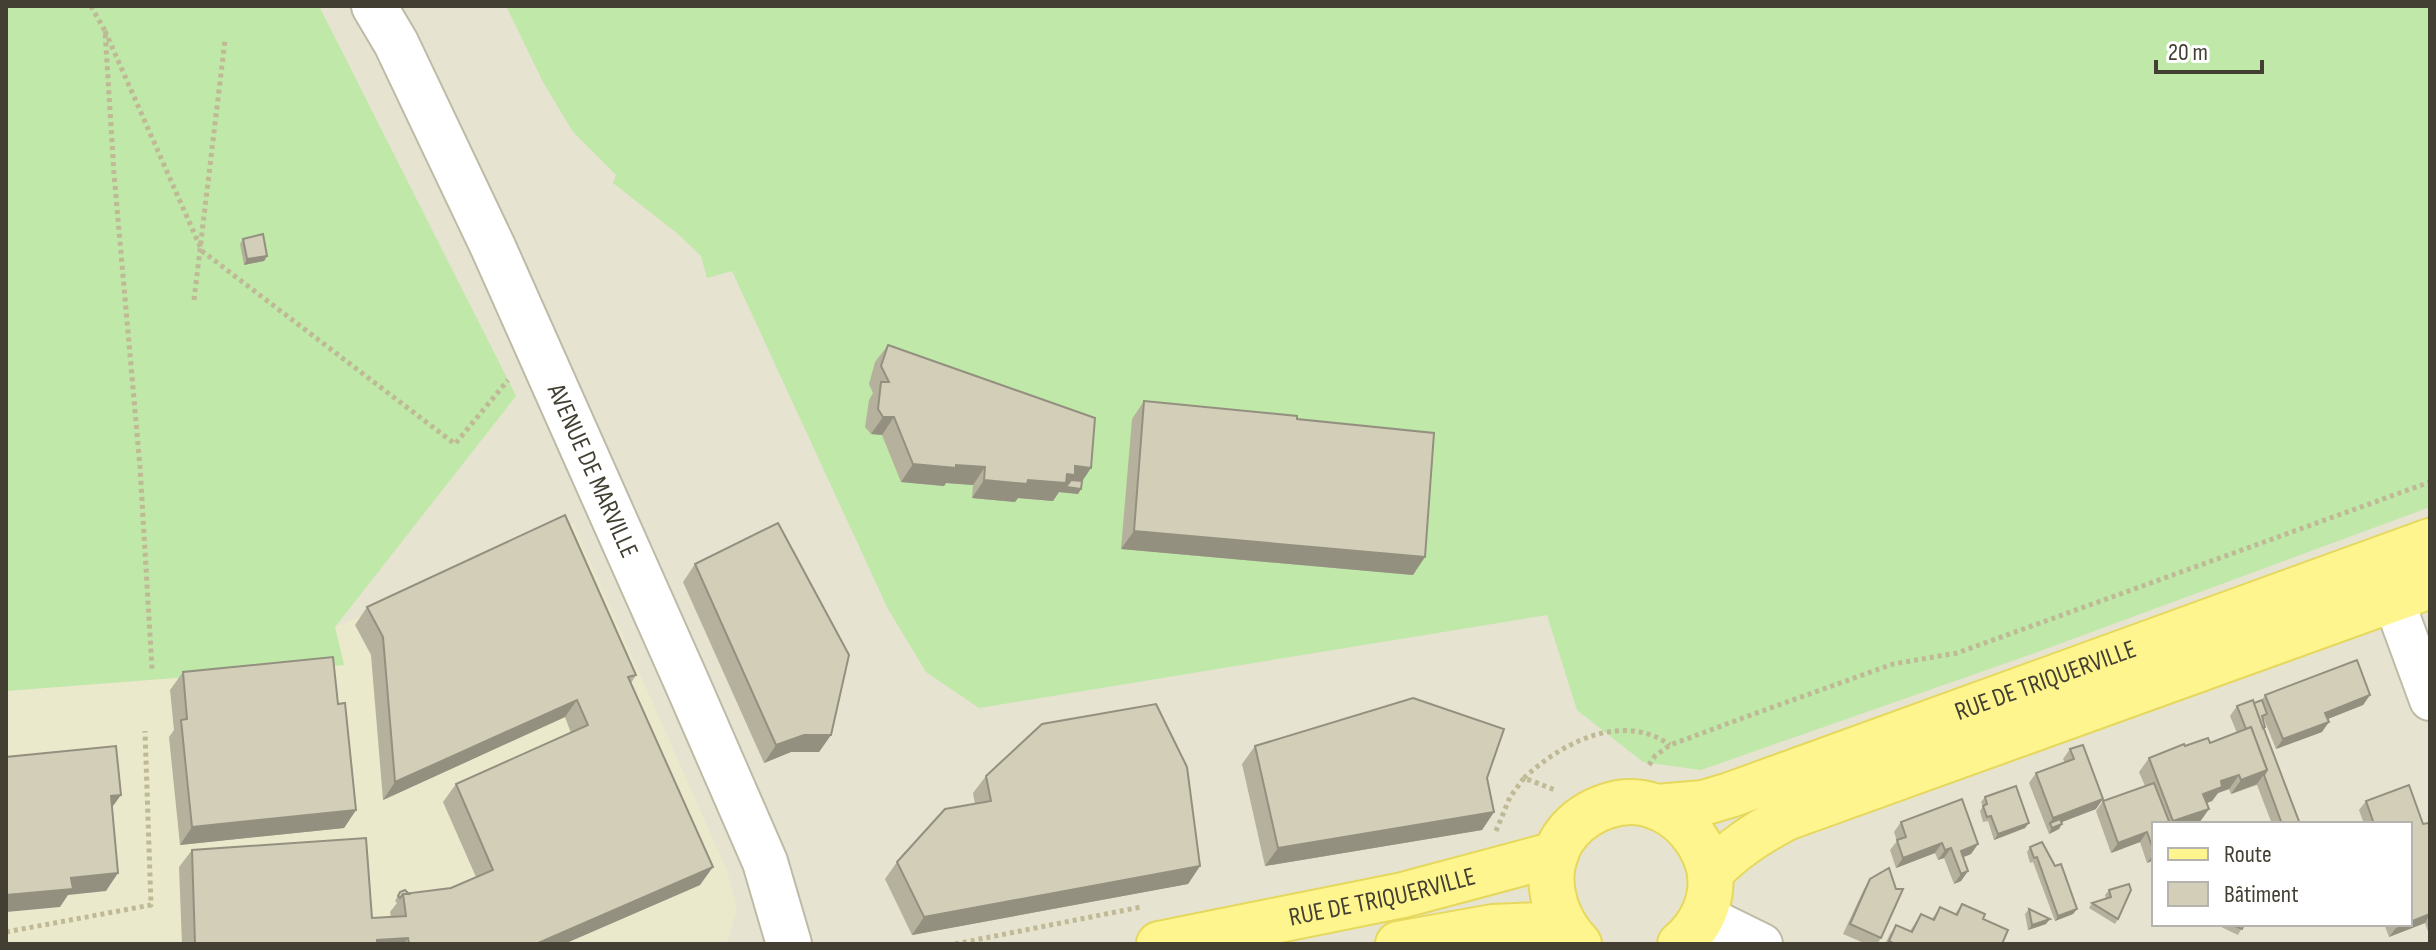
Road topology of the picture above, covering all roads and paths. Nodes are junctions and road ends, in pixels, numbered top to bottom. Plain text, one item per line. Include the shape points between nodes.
1 (91, 6) edge
2 (374, 6) edge
3 (105, 31) junction
4 (225, 40) dead end
5 (202, 251) junction
6 (194, 300) dead end
7 (514, 373) dead end
8 (2430, 482) edge
9 (2430, 541) edge
10 (2411, 592) edge
11 (152, 669) dead end
12 (2430, 700) edge
13 (145, 731) dead end
14 (1670, 745) junction
15 (1524, 778) junction
16 (1645, 805) junction
17 (1586, 816) junction
18 (1495, 836) edge
19 (1556, 854) junction
20 (1710, 873) junction
21 (1157, 924) edge
22 (1692, 930) edge
23 (6, 932) edge
24 (1571, 934) edge
25 (789, 944) edge
26 (955, 944) edge
27 (1398, 944) edge
28 (1762, 944) edge

1 - 3 path
2 - 25 street, AVENUE DE MARVILLE via 493,247 687,683 765,862
3 - 5 path
3 - 11 path
4 - 5 path
5 - 6 path
5 - 7 path via 455,444
8 - 14 path via 1957,653 1874,670
9 - 16 main road, RUE DE TRIQUERVILLE via 1730,795 1703,803
10 - 12 street
10 - 20 main road, RUE DE TRIQUERVILLE via 1786,818 1750,837
13 - 23 path via 151,905
14 - 15 path via 1633,732 1598,733 1559,751
14 - 16 path via 1640,779
15 - 17 path via 1557,790
15 - 18 path via 1505,807
16 - 17 main road, RUE DE TRIQUERVILLE via 1608,805
16 - 20 main road via 1677,817 1693,832
17 - 19 main road via 1568,832
19 - 21 main road, RUE DE TRIQUERVILLE via 1403,895
19 - 24 main road via 1552,901
20 - 22 main road via 1710,894
21 - 26 path
22 - 28 street
24 - 27 main road, RUE DE TRIQUERVILLE via 1493,927

